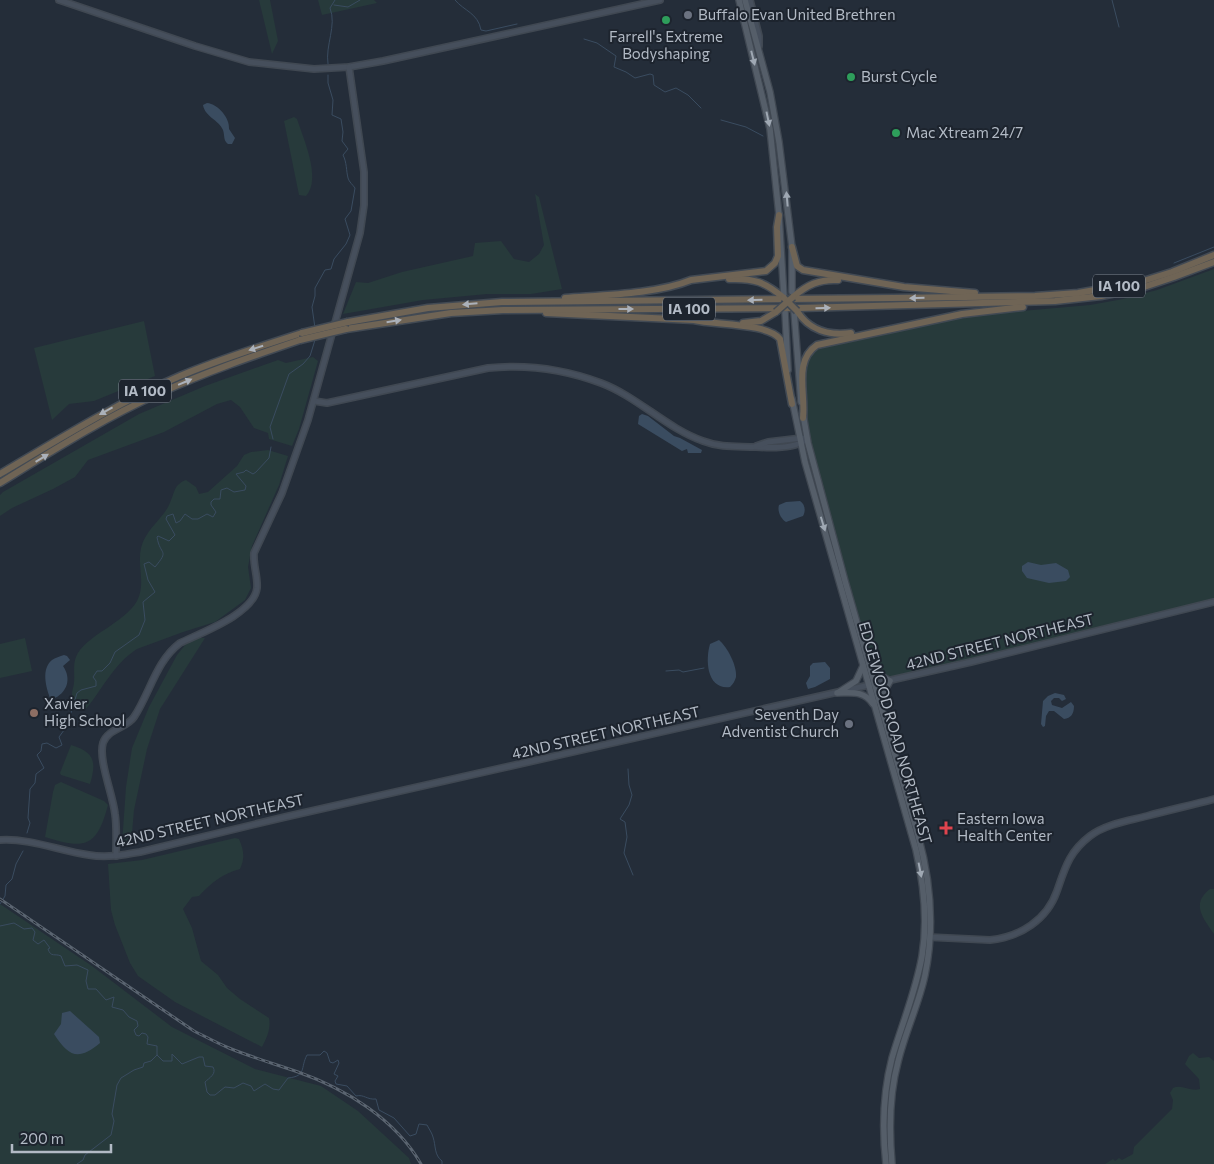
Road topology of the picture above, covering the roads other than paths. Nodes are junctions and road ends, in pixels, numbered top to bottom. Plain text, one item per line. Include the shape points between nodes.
1 (59, 0) edge
2 (660, 0) edge
3 (738, 0) edge
4 (745, 0) edge
5 (750, 0) edge
6 (648, 1) edge
7 (758, 51) junction
8 (349, 67) junction
9 (779, 215) junction
10 (792, 247) junction
11 (1214, 255) edge
12 (1214, 262) edge
13 (869, 282) junction
14 (680, 284) junction
15 (1124, 292) junction
16 (1019, 296) junction
17 (502, 302) junction
18 (790, 302) junction
19 (475, 311) junction
20 (694, 320) junction
21 (916, 323) junction
22 (347, 325) junction
23 (314, 401) junction
24 (792, 404) junction
25 (803, 418) junction
26 (802, 440) junction
27 (0, 474) edge
28 (0, 483) edge
29 (1214, 602) edge
30 (864, 666) junction
31 (870, 670) junction
32 (890, 681) junction
33 (872, 685) junction
34 (837, 693) junction
35 (879, 701) junction
36 (875, 707) junction
37 (1214, 799) edge
38 (0, 840) edge
39 (116, 856) junction
40 (928, 938) junction
41 (906, 1016) junction
42 (907, 1032) junction
43 (886, 1164) edge
44 (892, 1164) edge

1 - 8 street via 234,59 302,69
2 - 6 street
3 -> 9 main road, EDGEWOOD ROAD NORTHEAST via 770,128
4 - 7 main road, EDGEWOOD ROAD NORTHEAST
5 - 7 street via 759,36
6 - 8 street
10 -> 7 main road, EDGEWOOD ROAD NORTHEAST via 774,112
8 - 23 street via 364,172 362,218
9 - 14 highway via 778,256 766,271
9 - 18 main road, EDGEWOOD ROAD NORTHEAST
10 - 13 highway via 797,266 802,270
10 - 18 main road, EDGEWOOD ROAD NORTHEAST
11 - 16 highway, IA 100 via 1172,272 1122,286 1078,293
12 - 15 highway, IA 100
13 - 16 highway via 915,289
13 - 18 highway via 823,280 811,284
14 - 17 highway via 616,294
14 - 18 highway via 746,279 762,282
19 -> 15 highway, IA 100 via 1033,302
15 - 21 highway via 1078,302 993,309
16 -> 17 highway, IA 100
17 -> 22 highway, IA 100 via 428,308
18 - 20 highway, bridge via 761,321
18 - 21 highway via 803,319 827,333
18 - 24 main road, EDGEWOOD ROAD NORTHEAST via 788,367
18 - 25 main road, EDGEWOOD ROAD NORTHEAST
19 - 20 highway
22 -> 19 highway, IA 100
20 - 24 highway via 759,328 778,336
21 - 25 highway via 825,342 810,350 803,362
22 -> 27 highway, IA 100, bridge via 302,333 229,356 161,384 92,419
28 -> 22 highway, IA 100, bridge via 138,403 212,371
23 - 26 street via 327,403 488,368 542,368 571,373 609,386 705,442 735,448 768,448
23 - 39 street via 282,493 254,553 257,583 254,597 224,622 174,647 153,679 134,718 103,742 102,756 115,815
24 - 26 main road, EDGEWOOD ROAD NORTHEAST
25 - 26 main road, EDGEWOOD ROAD NORTHEAST
26 -> 30 main road, EDGEWOOD ROAD NORTHEAST
26 - 31 main road, EDGEWOOD ROAD NORTHEAST via 828,515
29 - 32 street, 42ND STREET NORTHEAST
30 - 33 main road, EDGEWOOD ROAD NORTHEAST
30 - 34 main road via 856,681
31 - 32 main road
31 - 33 main road, EDGEWOOD ROAD NORTHEAST
32 - 33 street, 42ND STREET NORTHEAST
32 - 35 main road
33 - 34 street, 42ND STREET NORTHEAST
33 - 35 main road, EDGEWOOD ROAD NORTHEAST
33 - 36 main road, EDGEWOOD ROAD NORTHEAST
34 - 36 main road via 858,692
34 - 39 street, 42ND STREET NORTHEAST
35 - 40 main road, EDGEWOOD ROAD NORTHEAST via 928,872 931,908
36 -> 40 main road, EDGEWOOD ROAD NORTHEAST via 920,871
37 - 40 street via 1109,826 1092,835 1070,857 1044,914 1022,931 990,940
38 - 39 street, 42ND STREET NORTHEAST via 88,855
40 - 41 main road, EDGEWOOD ROAD NORTHEAST
40 - 42 main road, EDGEWOOD ROAD NORTHEAST via 925,976
41 - 42 main road
41 - 43 main road, EDGEWOOD ROAD NORTHEAST via 887,1085 884,1120
42 - 44 main road, EDGEWOOD ROAD NORTHEAST via 892,1093

